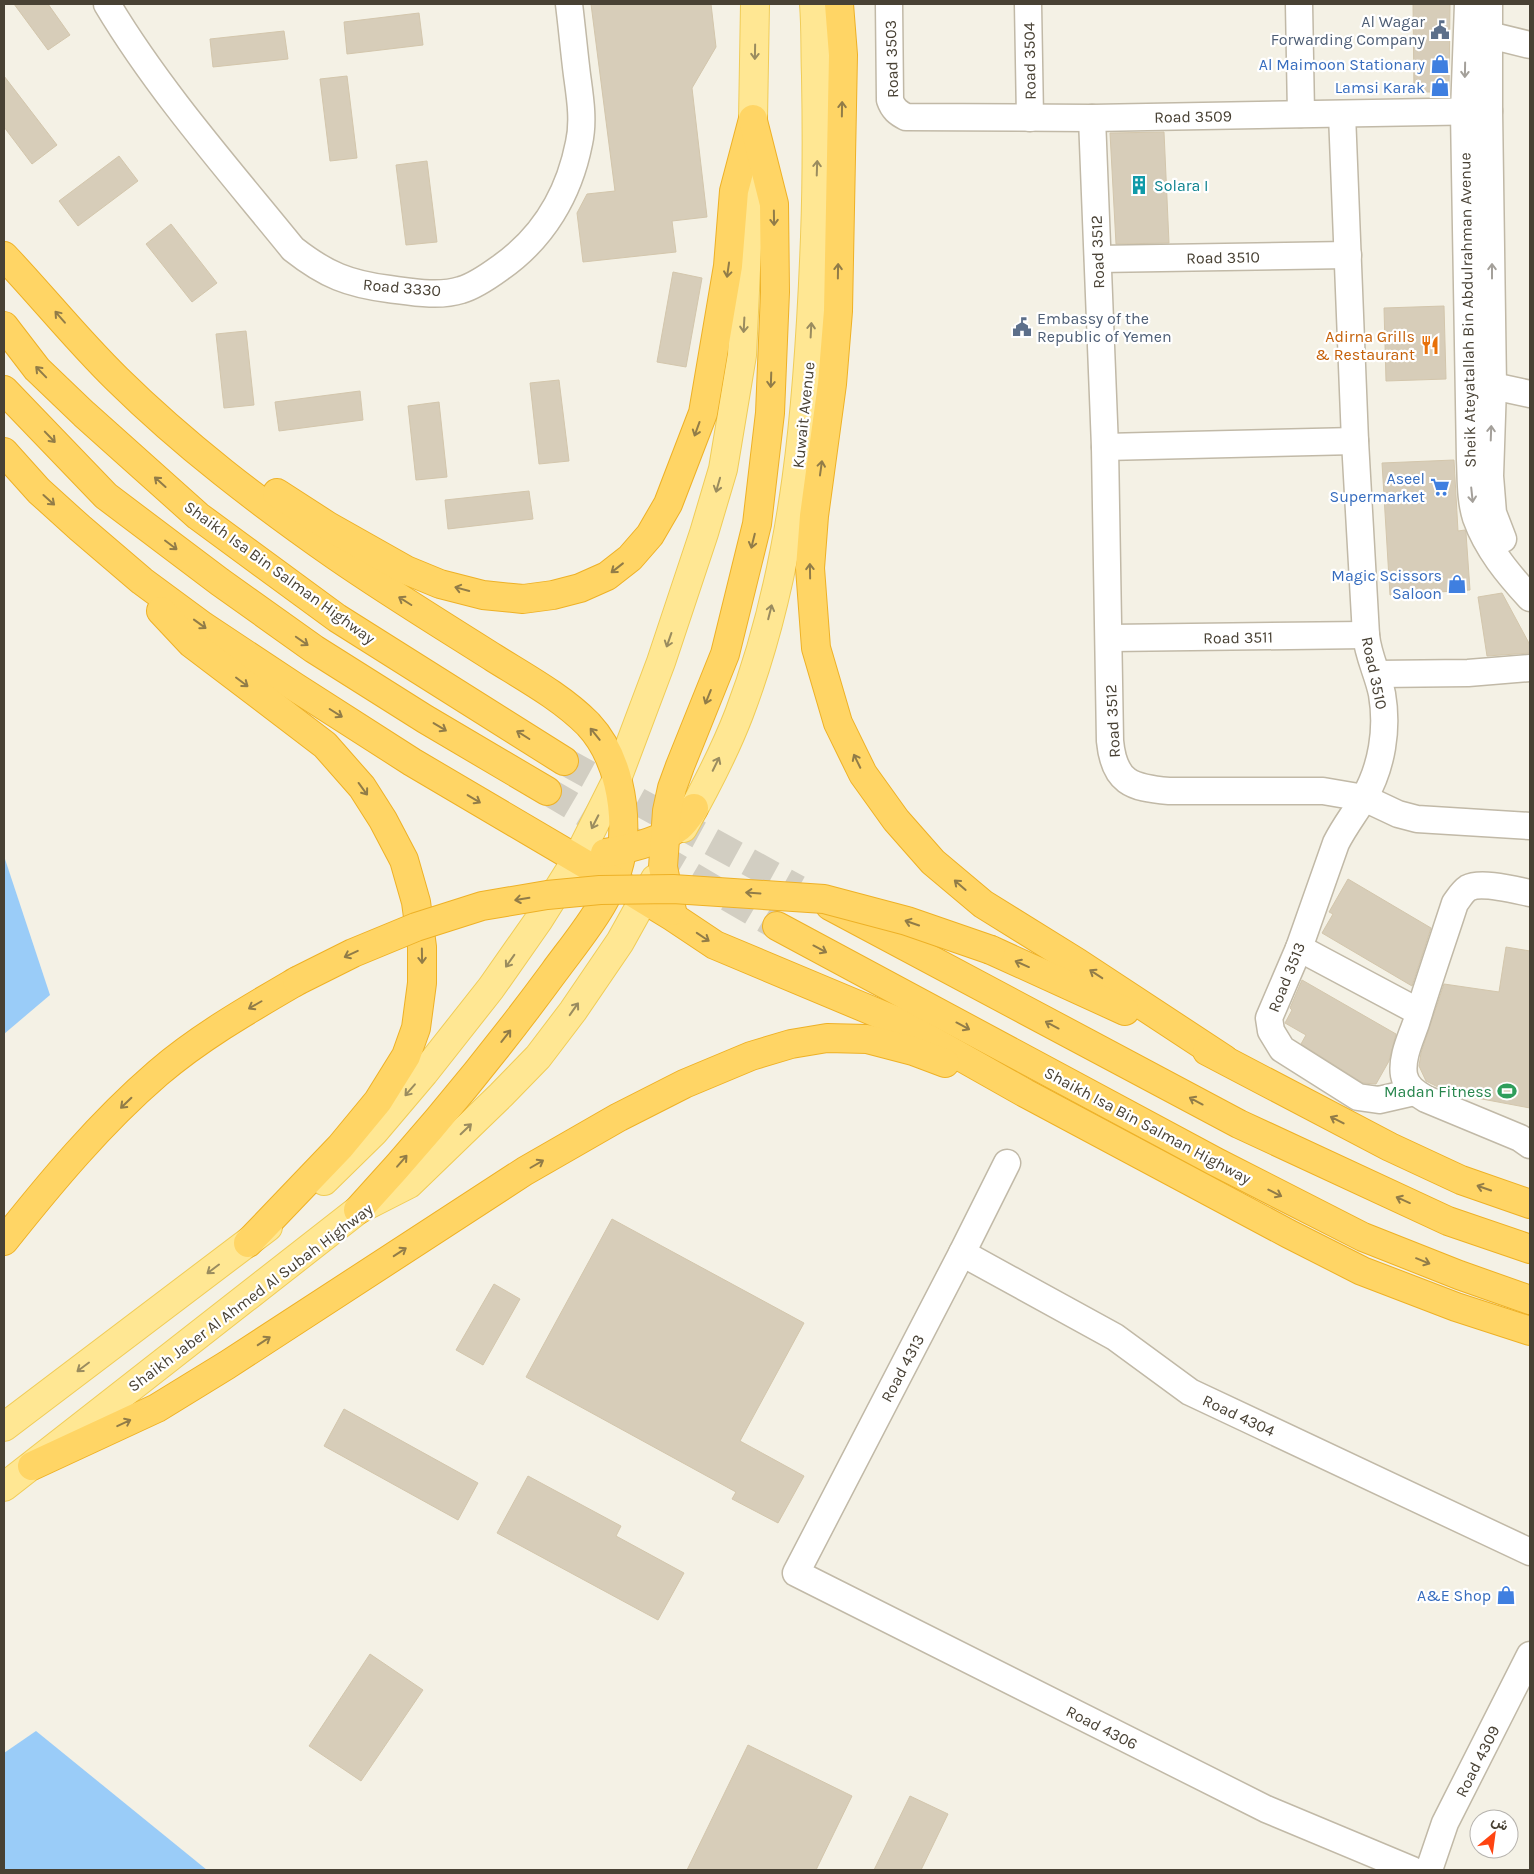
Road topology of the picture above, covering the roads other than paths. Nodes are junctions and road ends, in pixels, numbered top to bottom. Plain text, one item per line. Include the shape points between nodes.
1 (107, 4) edge
2 (569, 4) edge
3 (755, 4) edge
4 (814, 4) edge
5 (839, 4) edge
6 (889, 4) edge
7 (1028, 4) edge
8 (1299, 4) edge
9 (1489, 4) edge
10 (1474, 23) edge
11 (1530, 45) edge
12 (1476, 112) junction
13 (898, 113) joint
14 (1301, 114) junction
15 (1342, 114) junction
16 (1030, 118) junction
17 (1092, 118) junction
18 (753, 119) junction
19 (1348, 255) junction
20 (4, 256) edge
21 (1098, 259) junction
22 (4, 326) edge
23 (116, 378) junction
24 (1493, 386) junction
25 (4, 390) edge
26 (1530, 394) edge
27 (1356, 441) junction
28 (1105, 447) junction
29 (4, 452) edge
30 (80, 528) junction
31 (1491, 533) junction
32 (1530, 576) edge
33 (1530, 598) edge
34 (1366, 635) junction
35 (1110, 638) junction
36 (1525, 670) edge
37 (1377, 674) junction
38 (564, 761) tunnel mouth
39 (617, 779) junction
40 (547, 791) tunnel mouth
41 (1364, 798) junction
42 (694, 808) junction
43 (1530, 826) edge
44 (664, 835) junction
45 (622, 850) junction
46 (577, 859) junction
47 (663, 866) junction
48 (614, 881) junction
49 (798, 889) tunnel mouth
50 (1530, 893) edge
51 (644, 899) junction
52 (674, 917) junction
53 (777, 926) tunnel mouth
54 (1299, 948) junction
55 (1419, 1012) junction
56 (1224, 1059) junction
57 (1414, 1092) junction
58 (1025, 1093) junction
59 (1530, 1144) edge
60 (1007, 1162) dead end
61 (1530, 1204) edge
62 (358, 1210) junction
63 (6, 1238) edge
64 (248, 1243) junction
65 (1530, 1249) edge
66 (962, 1253) junction
67 (1530, 1300) edge
68 (1530, 1331) edge
69 (4, 1427) edge
70 (32, 1466) junction
71 (4, 1486) edge
72 (1530, 1552) edge
73 (796, 1573) joint
74 (1530, 1655) edge
75 (1412, 1870) edge
76 (1429, 1870) edge

1 - 2 street, Road 3330 via 162,85 293,249 332,275 361,285 432,294 460,290 489,276 517,256 542,229 561,198 572,173 580,141 581,107
3 -> 18 main road
42 -> 4 main road, Kuwait Avenue via 738,715 753,674 782,567 794,493 808,382 813,301 818,160
56 -> 5 highway via 983,904 933,862 896,820 863,774 838,722 816,648 810,568 838,311 843,55
6 - 13 street, Road 3503 via 890,100
7 - 16 street, Road 3504
8 - 14 street
9 - 10 street, Sheik Ateyatallah Bin Abdulrahman Avenue
10 - 11 street
10 - 12 street, Sheik Ateyatallah Bin Abdulrahman Avenue
12 - 15 street, Road 3509
24 -> 12 street, Sheik Ateyatallah Bin Abdulrahman Avenue
12 -> 31 street, Sheik Ateyatallah Bin Abdulrahman Avenue via 1470,460 1476,517
13 - 16 street, Road 3509 via 913,118
14 - 15 street, Road 3509
14 - 17 street, Road 3509
15 - 19 street, Road 3510
16 - 17 street, Road 3509
17 - 21 street, Road 3512
18 -> 23 highway via 734,191 728,266 703,413 691,446 668,504 650,535 630,558 606,576 580,588 524,599 483,595 440,584 406,570 328,526 253,477
18 -> 39 main road via 742,355 723,469 664,653
18 -> 44 highway via 774,204 775,234 770,413 757,524 725,654 672,788
19 - 21 street, Road 3510
19 - 27 street, Road 3510
23 -> 20 highway
21 - 28 street, Road 3512
38 -> 22 highway, Shaikh Isa Bin Salman Highway via 337,618 198,516 37,369
39 -> 23 highway via 601,741 565,705 363,575 286,521 177,435
24 - 26 street
31 -> 24 street, Sheik Ateyatallah Bin Abdulrahman Avenue
25 -> 40 highway via 106,496 220,582 314,649
27 - 28 street
27 - 34 street, Road 3510
28 - 35 street, Road 3512
29 -> 30 highway via 39,491
30 -> 46 highway via 142,581 203,626 420,766
30 -> 64 highway via 191,642 325,745 362,787 383,820 404,860 416,902 422,947 422,983 416,1028 406,1056 378,1101 340,1147
31 - 32 street, Sheik Ateyatallah Bin Abdulrahman Avenue
31 - 33 street, Sheik Ateyatallah Bin Abdulrahman Avenue via 1496,558
34 - 35 street, Road 3511
34 - 37 street, Road 3510
35 - 41 street, Road 3512 via 1111,753 1122,777 1148,790 1322,791
36 - 37 street
37 - 41 street, Road 3510 via 1383,702 1383,738 1375,772
39 - 45 highway via 622,800
39 -> 46 main road
41 - 43 street via 1398,814 1417,818
41 - 54 street, Road 3513 via 1336,843
42 - 44 highway via 680,826
42 - 47 main road, Shaikh Jaber Al Ahmed Al Subah Highway
44 - 45 highway
44 - 47 highway
45 - 46 highway
45 - 48 highway
46 - 48 highway
46 -> 64 main road via 501,973 374,1132 297,1205
47 - 51 main road, Shaikh Jaber Al Ahmed Al Subah Highway
47 - 52 highway
48 - 51 highway
62 -> 48 highway via 450,1106 514,1026 590,923
65 -> 49 highway via 1448,1220 1239,1124
50 - 55 street via 1478,886 1461,894 1455,903
51 - 52 highway
62 -> 51 main road, Shaikh Jaber Al Ahmed Al Subah Highway via 408,1184 538,1057 620,942
52 -> 58 highway via 715,945 901,1023
53 -> 67 highway, Shaikh Isa Bin Salman Highway via 1216,1162 1363,1237
54 - 55 street
54 - 57 street, Road 3513 via 1269,1018 1275,1041 1282,1049 1358,1097 1379,1100
55 - 57 street via 1406,1054 1404,1074
61 -> 56 highway via 1461,1180 1390,1148
56 -> 63 highway, bridge via 992,950 907,921 824,899 673,889 547,895 482,906 416,927 353,953 234,1017 158,1073 121,1108 86,1142
57 - 59 street
58 - 68 highway via 1362,1271
70 -> 58 highway via 157,1408 526,1171 619,1117 684,1084 751,1056 827,1038 867,1039 913,1051
60 - 66 street, Road 4313
62 - 70 main road, Shaikh Jaber Al Ahmed Al Subah Highway
64 -> 69 main road
66 - 72 street, Road 4304 via 1115,1337 1190,1392
66 - 73 street, Road 4313
70 - 71 main road, Shaikh Jaber Al Ahmed Al Subah Highway
73 - 75 street, Road 4306 via 1266,1808
74 - 76 street, Road 4309 via 1445,1823

